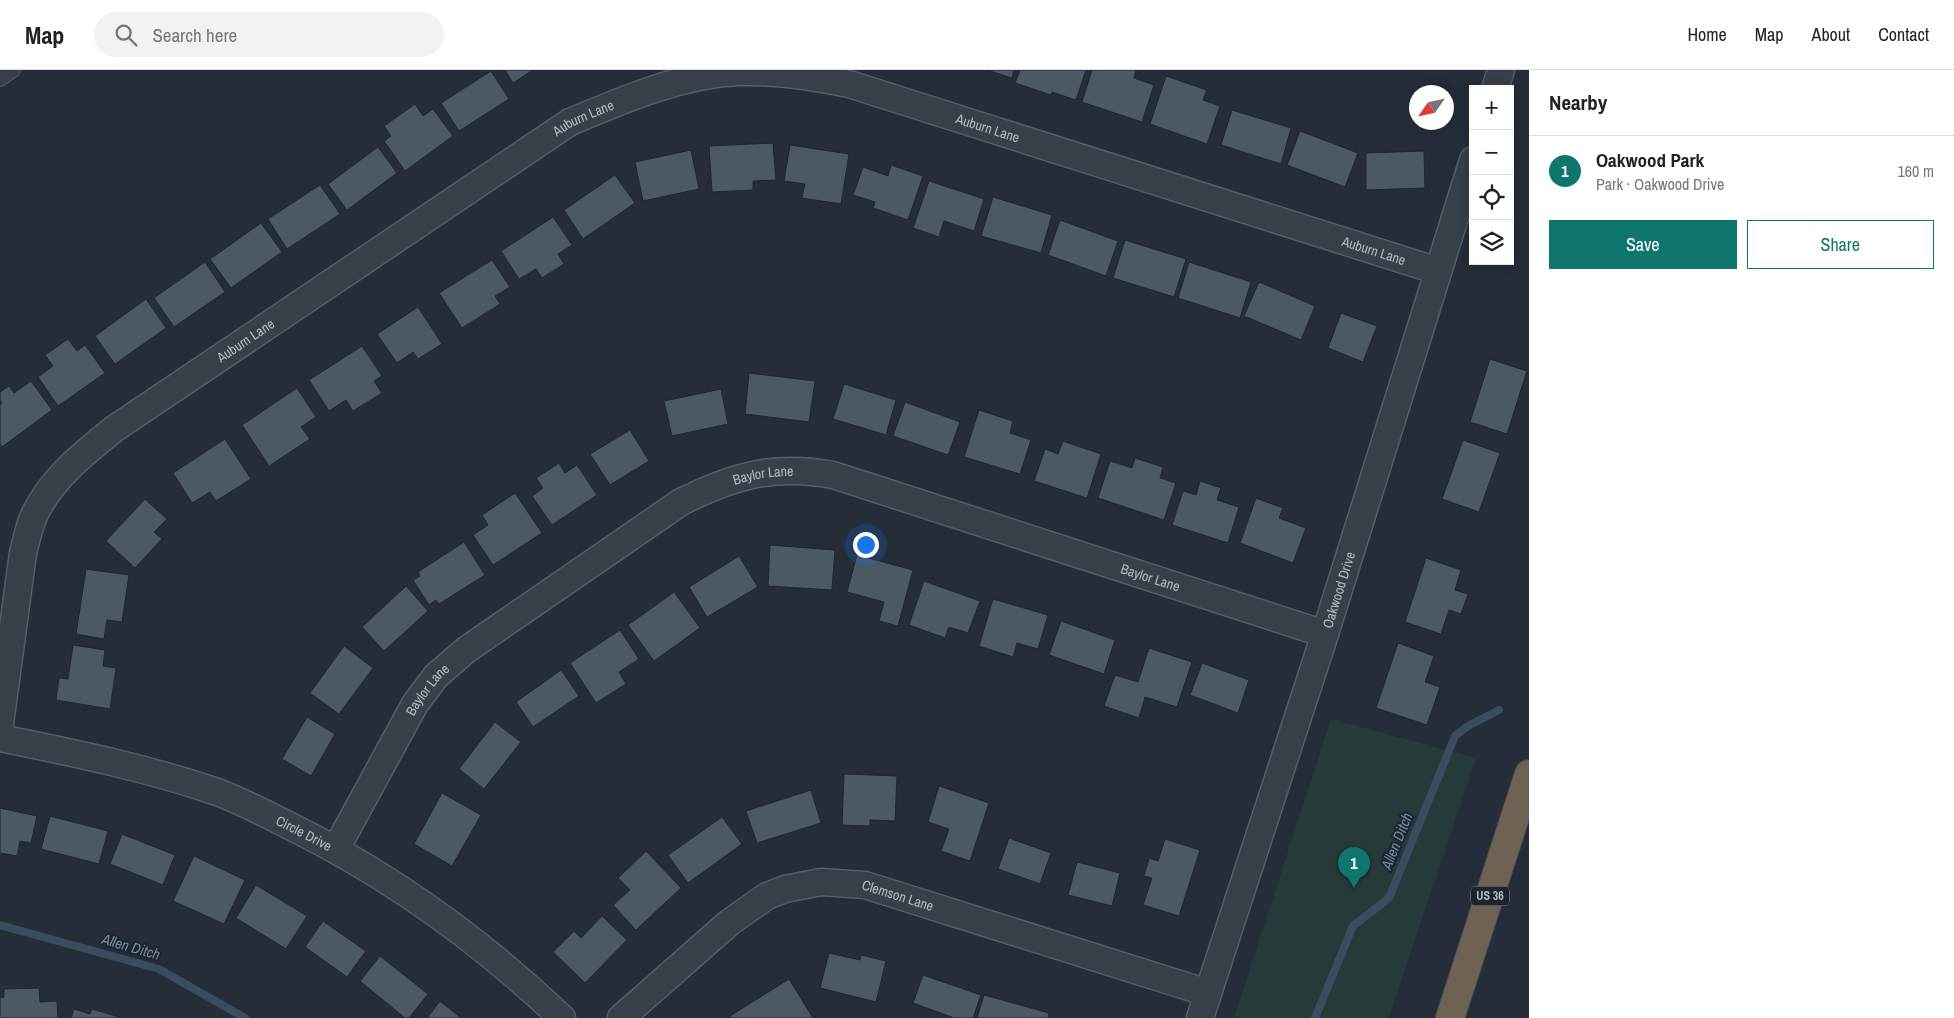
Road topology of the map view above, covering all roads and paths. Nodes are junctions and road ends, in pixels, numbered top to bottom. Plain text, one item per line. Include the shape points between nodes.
1 (13, 70) edge
2 (1501, 70) edge
3 (0, 79) edge
4 (1496, 85) edge
5 (1469, 173) edge
6 (1438, 271) junction
7 (1325, 634) junction
8 (0, 724) edge
9 (0, 738) edge
10 (1529, 774) edge
11 (336, 849) junction
12 (1208, 993) junction
13 (562, 1018) edge
14 (621, 1018) edge
15 (1200, 1018) edge
16 (1450, 1018) edge

1 - 3 lane
2 - 4 street
5 - 6 street, Oakwood Drive
6 - 7 street, Oakwood Drive
6 - 8 street, Auburn Lane via 849,84 775,72 737,72 660,87 570,122 114,429 88,450 54,484 38,506 29,531 23,553
7 - 11 street, Baylor Lane via 833,475 810,471 766,471 741,477 681,502 466,650 436,676 415,704
7 - 12 street, Oakwood Drive
9 - 11 street, Circle Drive via 92,756 161,774 221,794
10 - 16 highway, US 36
11 - 13 street, Circle Drive via 433,911 513,973
12 - 14 street, Clemson Lane via 865,885 821,882 767,896 730,922
12 - 15 street, Oakwood Drive

